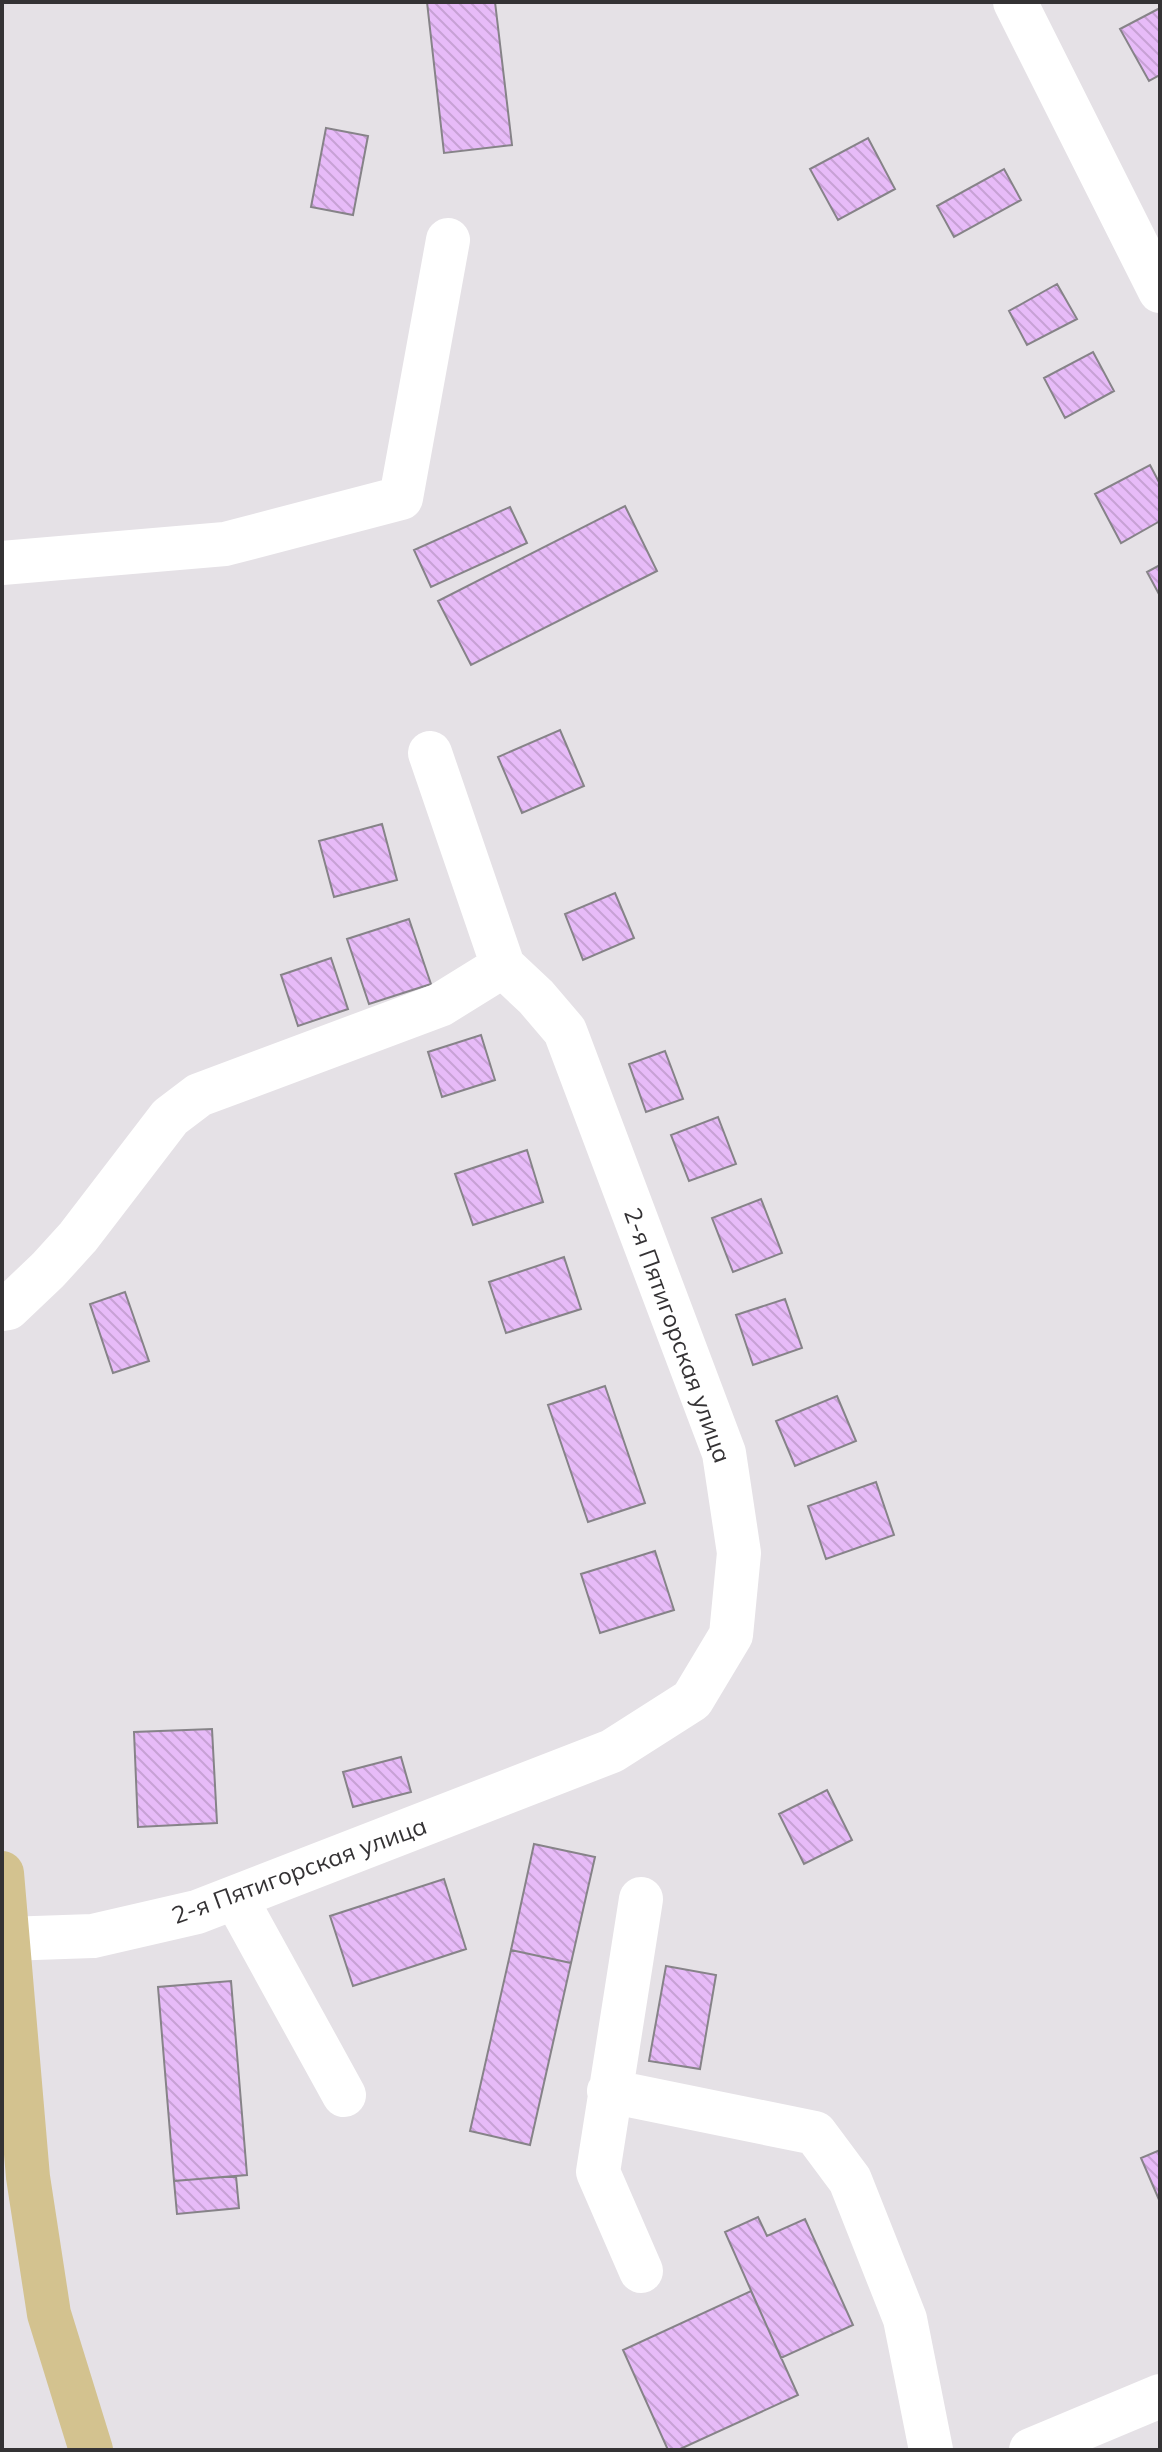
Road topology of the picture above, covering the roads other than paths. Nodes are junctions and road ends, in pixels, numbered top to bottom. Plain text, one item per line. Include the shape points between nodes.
1 (1015, 2) edge
2 (448, 240) dead end
3 (1160, 291) edge
4 (2, 563) edge
5 (430, 753) dead end
6 (503, 966) junction
7 (2, 1309) edge
8 (2, 1873) edge
9 (235, 1897) junction
10 (641, 1899) dead end
11 (6, 1939) junction
12 (609, 2091) junction
13 (344, 2095) dead end
14 (641, 2271) dead end
15 (1160, 2396) edge
16 (91, 2450) edge
17 (931, 2450) edge
18 (1031, 2450) edge

1 - 3 street
2 - 4 street via 401,498 225,544
5 - 6 street, 2-я Пятигорская улица
6 - 7 street via 440,1005 199,1095 170,1117 48,1270
6 - 9 street, 2-я Пятигорская улица via 565,1031 724,1453 739,1553 731,1635 692,1700 612,1751
8 - 11 main road
9 - 11 street, 2-я Пятигорская улица via 197,1912 93,1936
9 - 13 street
10 - 12 street
11 - 16 main road via 28,2177 49,2314
12 - 14 street via 598,2172
12 - 17 street via 815,2133 850,2180 905,2319
15 - 18 street

